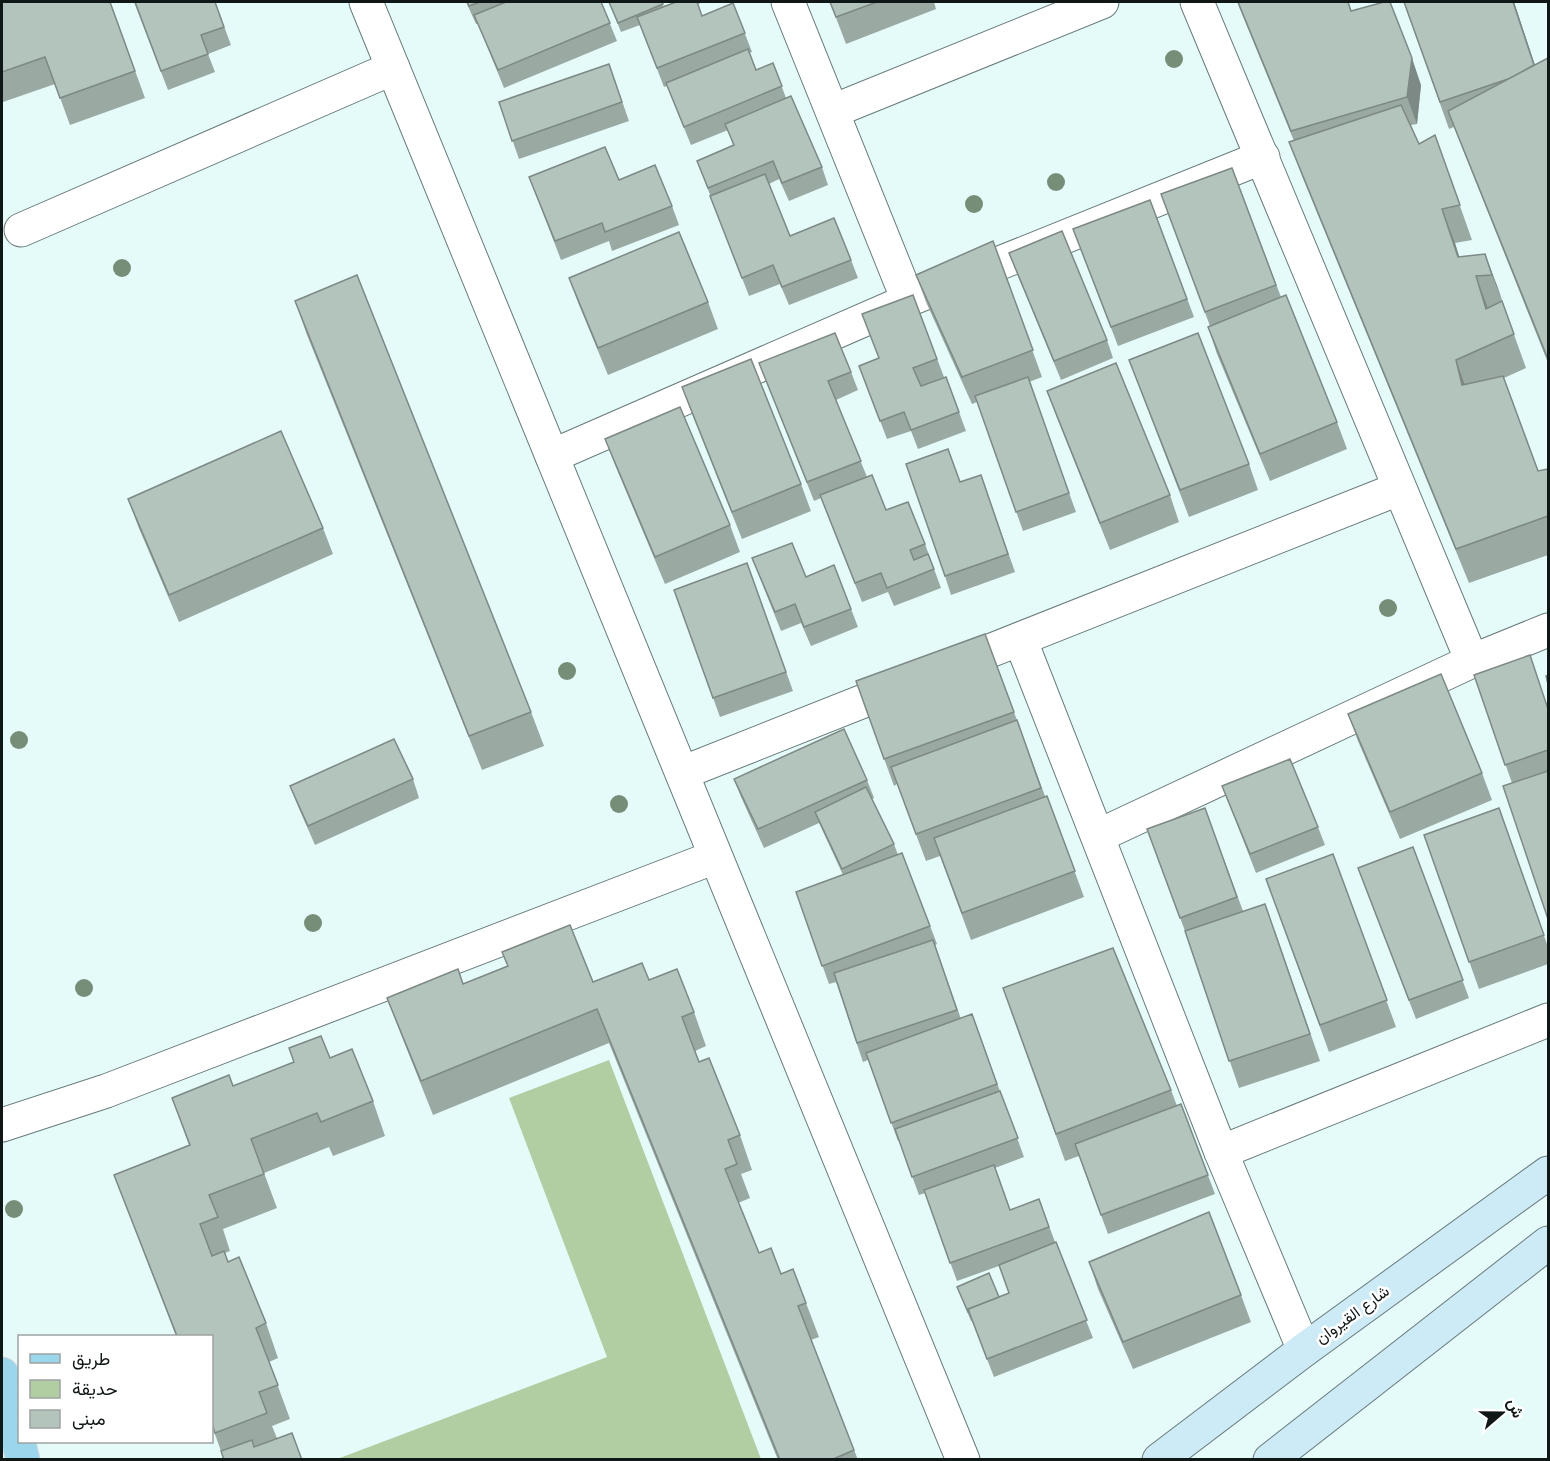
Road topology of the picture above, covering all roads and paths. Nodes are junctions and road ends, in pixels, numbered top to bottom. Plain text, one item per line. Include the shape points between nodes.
1 (366, 2) edge
2 (788, 2) edge
3 (1102, 2) edge
4 (1197, 2) edge
5 (393, 68) junction
6 (833, 111) junction
7 (1263, 157) junction
8 (21, 230) dead end
9 (908, 300) junction
10 (552, 456) junction
11 (1398, 489) junction
12 (1548, 630) edge
13 (1020, 639) junction
14 (1472, 661) junction
15 (682, 773) junction
16 (1098, 836) junction
17 (715, 857) junction
18 (1548, 1020) edge
19 (2, 1125) edge
20 (1221, 1152) junction
21 (1548, 1173) edge
22 (1548, 1243) edge
23 (1304, 1350) junction
24 (2, 1374) edge
25 (18, 1440) edge
26 (19, 1443) edge
27 (23, 1460) edge
28 (963, 1460) edge
29 (1160, 1460) edge
30 (1270, 1460) edge

1 - 5 street
2 - 6 street
3 - 6 street
4 - 7 street
5 - 8 street
5 - 10 street
6 - 9 street
7 - 9 street
7 - 11 street
9 - 10 street
10 - 15 street
11 - 13 street
11 - 14 street
12 - 14 street
13 - 15 street
13 - 16 street
14 - 16 street
15 - 17 street
16 - 20 street
17 - 19 street via 118,1086
17 - 28 street
18 - 20 street
20 - 23 street
21 - 23 main road, شارع القيروان
22 - 30 main road
23 - 29 main road, شارع القيروان
24 - 25 main road
26 - 27 main road

